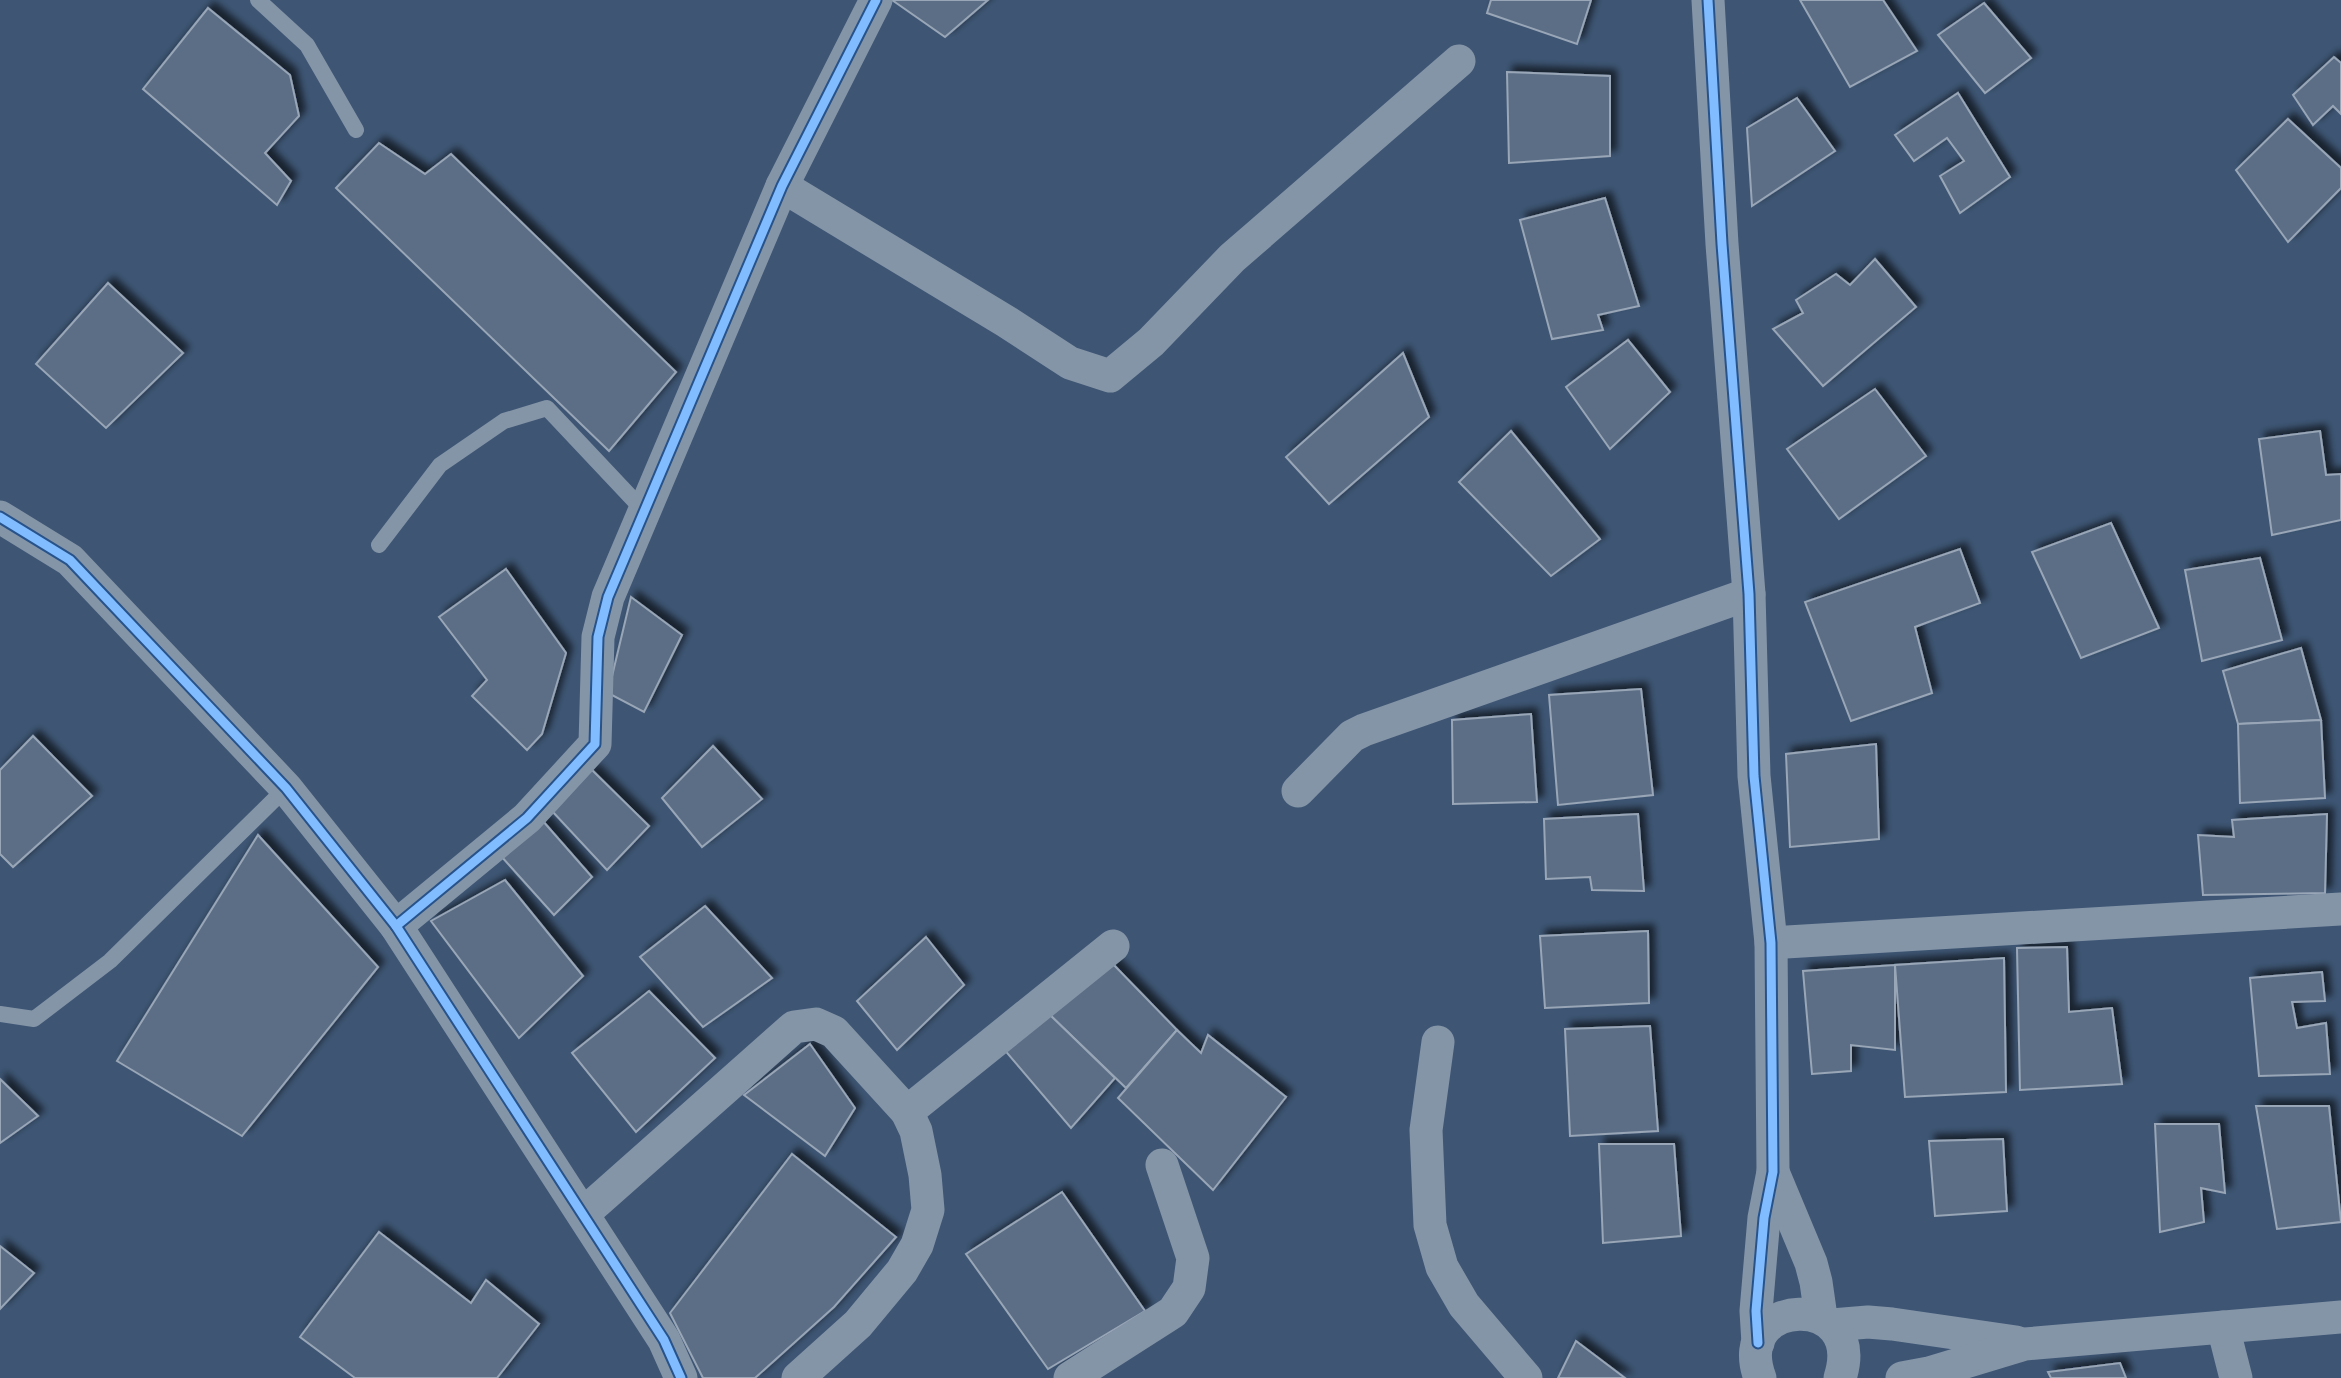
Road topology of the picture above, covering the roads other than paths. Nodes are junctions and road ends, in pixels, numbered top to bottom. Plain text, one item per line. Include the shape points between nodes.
1 (258, 0) edge
2 (876, 0) edge
3 (1708, 0) edge
4 (1459, 61) dead end
5 (356, 130) dead end
6 (782, 186) junction
7 (645, 511) junction
8 (0, 517) edge
9 (380, 545) dead end
10 (1749, 594) junction
11 (286, 788) junction
12 (1298, 791) dead end
13 (2341, 909) edge
14 (396, 926) junction
15 (1771, 943) junction
16 (1114, 946) dead end
17 (0, 1014) edge
18 (1438, 1042) dead end
19 (907, 1112) junction
20 (1162, 1165) dead end
21 (1773, 1172) junction
22 (583, 1214) junction
23 (2341, 1317) edge
24 (1826, 1321) junction
25 (2223, 1327) junction
26 (2025, 1344) junction
27 (1757, 1358) edge
28 (681, 1378) edge
29 (798, 1378) edge
30 (1070, 1378) edge
31 (1526, 1378) edge
32 (1731, 1378) edge
33 (1840, 1378) edge
34 (1902, 1378) edge
35 (2236, 1378) edge

1 - 5 lane via 307,45
2 - 6 street
3 - 10 street
4 - 6 street via 1232,258 1151,342 1110,376 1070,363
6 - 7 street
7 - 9 lane via 547,408 504,421 440,465
7 - 14 street via 608,597 598,637 595,744 527,818
8 - 11 street via 70,560
10 - 12 street via 1364,730 1352,736
10 - 15 street via 1754,776
11 - 14 street
11 - 17 lane via 110,961 34,1019
13 - 15 street
14 - 22 street
15 - 21 street
16 - 19 street
18 - 31 street via 1426,1130 1430,1225 1442,1267 1464,1305
19 - 22 street via 834,1032 816,1024 794,1027
19 - 29 street via 923,1164 928,1210 917,1245 902,1271 858,1324
20 - 30 street via 1193,1258 1189,1288 1173,1312
21 - 24 street via 1811,1263
21 - 27 street via 1764,1218
22 - 28 street via 664,1340
23 - 25 street
24 - 26 street via 1892,1324
24 - 27 street via 1806,1313 1776,1319 1765,1329
24 - 33 street via 1842,1341 1845,1359
25 - 26 street
25 - 35 street
26 - 34 street
27 - 32 street

